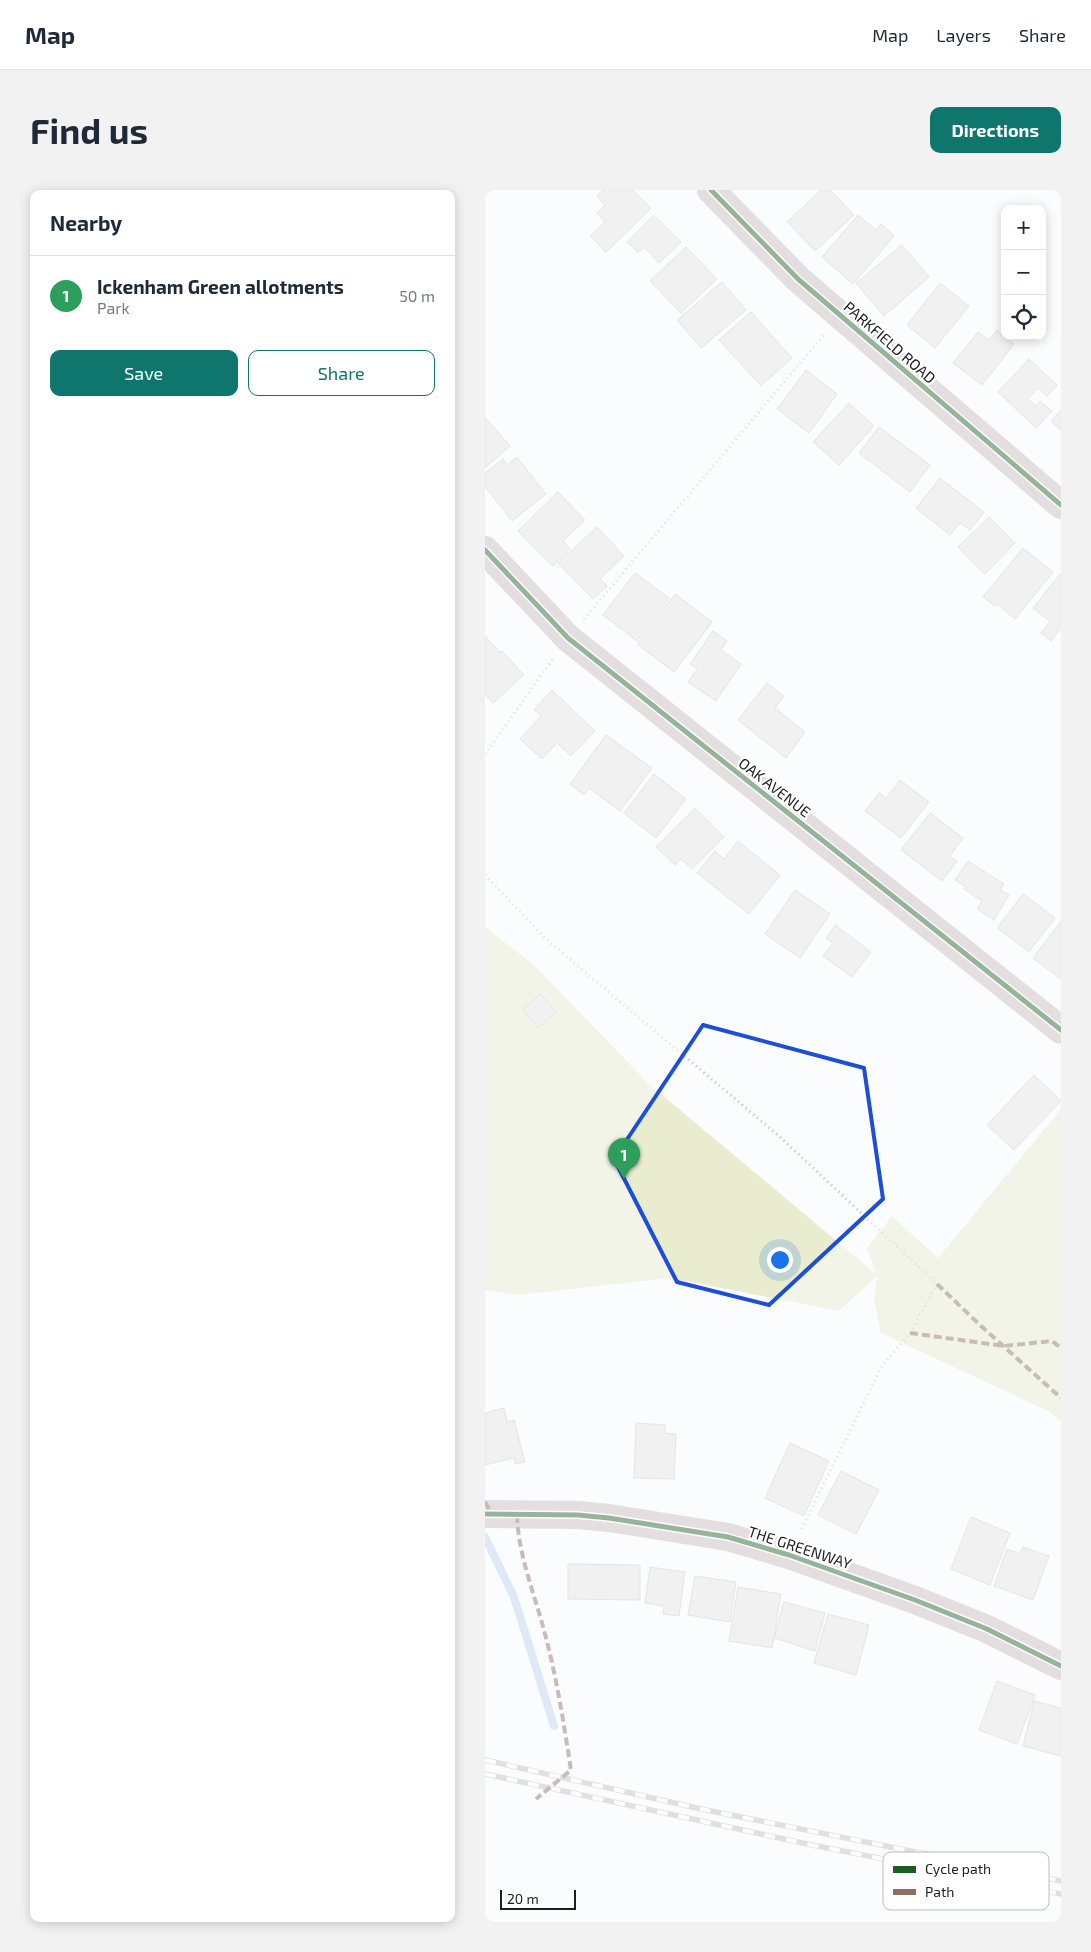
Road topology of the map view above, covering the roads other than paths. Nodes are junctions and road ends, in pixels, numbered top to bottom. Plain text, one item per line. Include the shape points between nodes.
1 (711, 190) edge
2 (1061, 505) edge
3 (485, 550) edge
4 (1061, 1030) edge
5 (487, 1514) edge
6 (1061, 1666) edge

1 - 2 street, PARKFIELD ROAD via 798,279
3 - 4 street, OAK AVENUE via 568,638
5 - 6 street, THE GREENWAY via 609,1518 728,1538 789,1555 915,1600 978,1625

